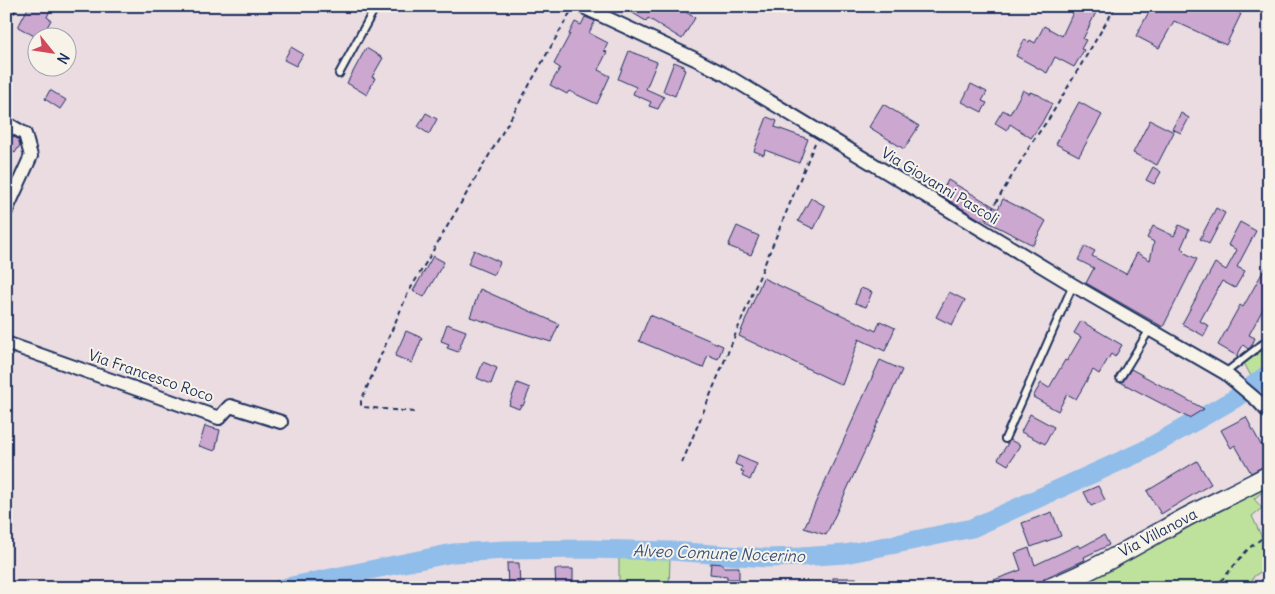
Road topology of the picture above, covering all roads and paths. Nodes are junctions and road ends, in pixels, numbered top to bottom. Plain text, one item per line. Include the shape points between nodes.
1 (17, 6) edge
2 (376, 6) edge
3 (574, 6) edge
4 (581, 6) edge
5 (1116, 6) edge
6 (6, 16) edge
7 (339, 74) dead end
8 (6, 123) edge
9 (819, 131) junction
10 (6, 211) edge
11 (980, 230) junction
12 (1072, 285) junction
13 (1150, 329) junction
14 (1269, 338) edge
15 (6, 342) edge
16 (1225, 373) junction
17 (1120, 378) dead end
18 (414, 412) dead end
19 (1269, 413) edge
20 (281, 422) dead end
21 (1005, 439) dead end
22 (682, 463) dead end
23 (1268, 476) edge
24 (1269, 533) edge
25 (1049, 588) edge
26 (1215, 588) edge

1 - 6 path via 12,15
2 - 7 lane
3 - 18 path via 408,293 361,401 363,407
4 - 9 street, Via Giovanni Pascoli via 726,75
5 - 11 path
8 - 10 street via 25,134 31,156
9 - 11 street, Via Giovanni Pascoli
9 - 22 path
11 - 12 street, Via Giovanni Pascoli
12 - 13 street, Via Giovanni Pascoli
12 - 21 lane
13 - 16 street, Via Giovanni Pascoli
13 - 17 lane
14 - 16 lane
15 - 20 street, Via Francesco Roco via 219,418 230,406
16 - 19 street, Via Giovanni Pascoli
23 - 25 main road, Via Villanova via 1106,562
24 - 26 path via 1249,548

